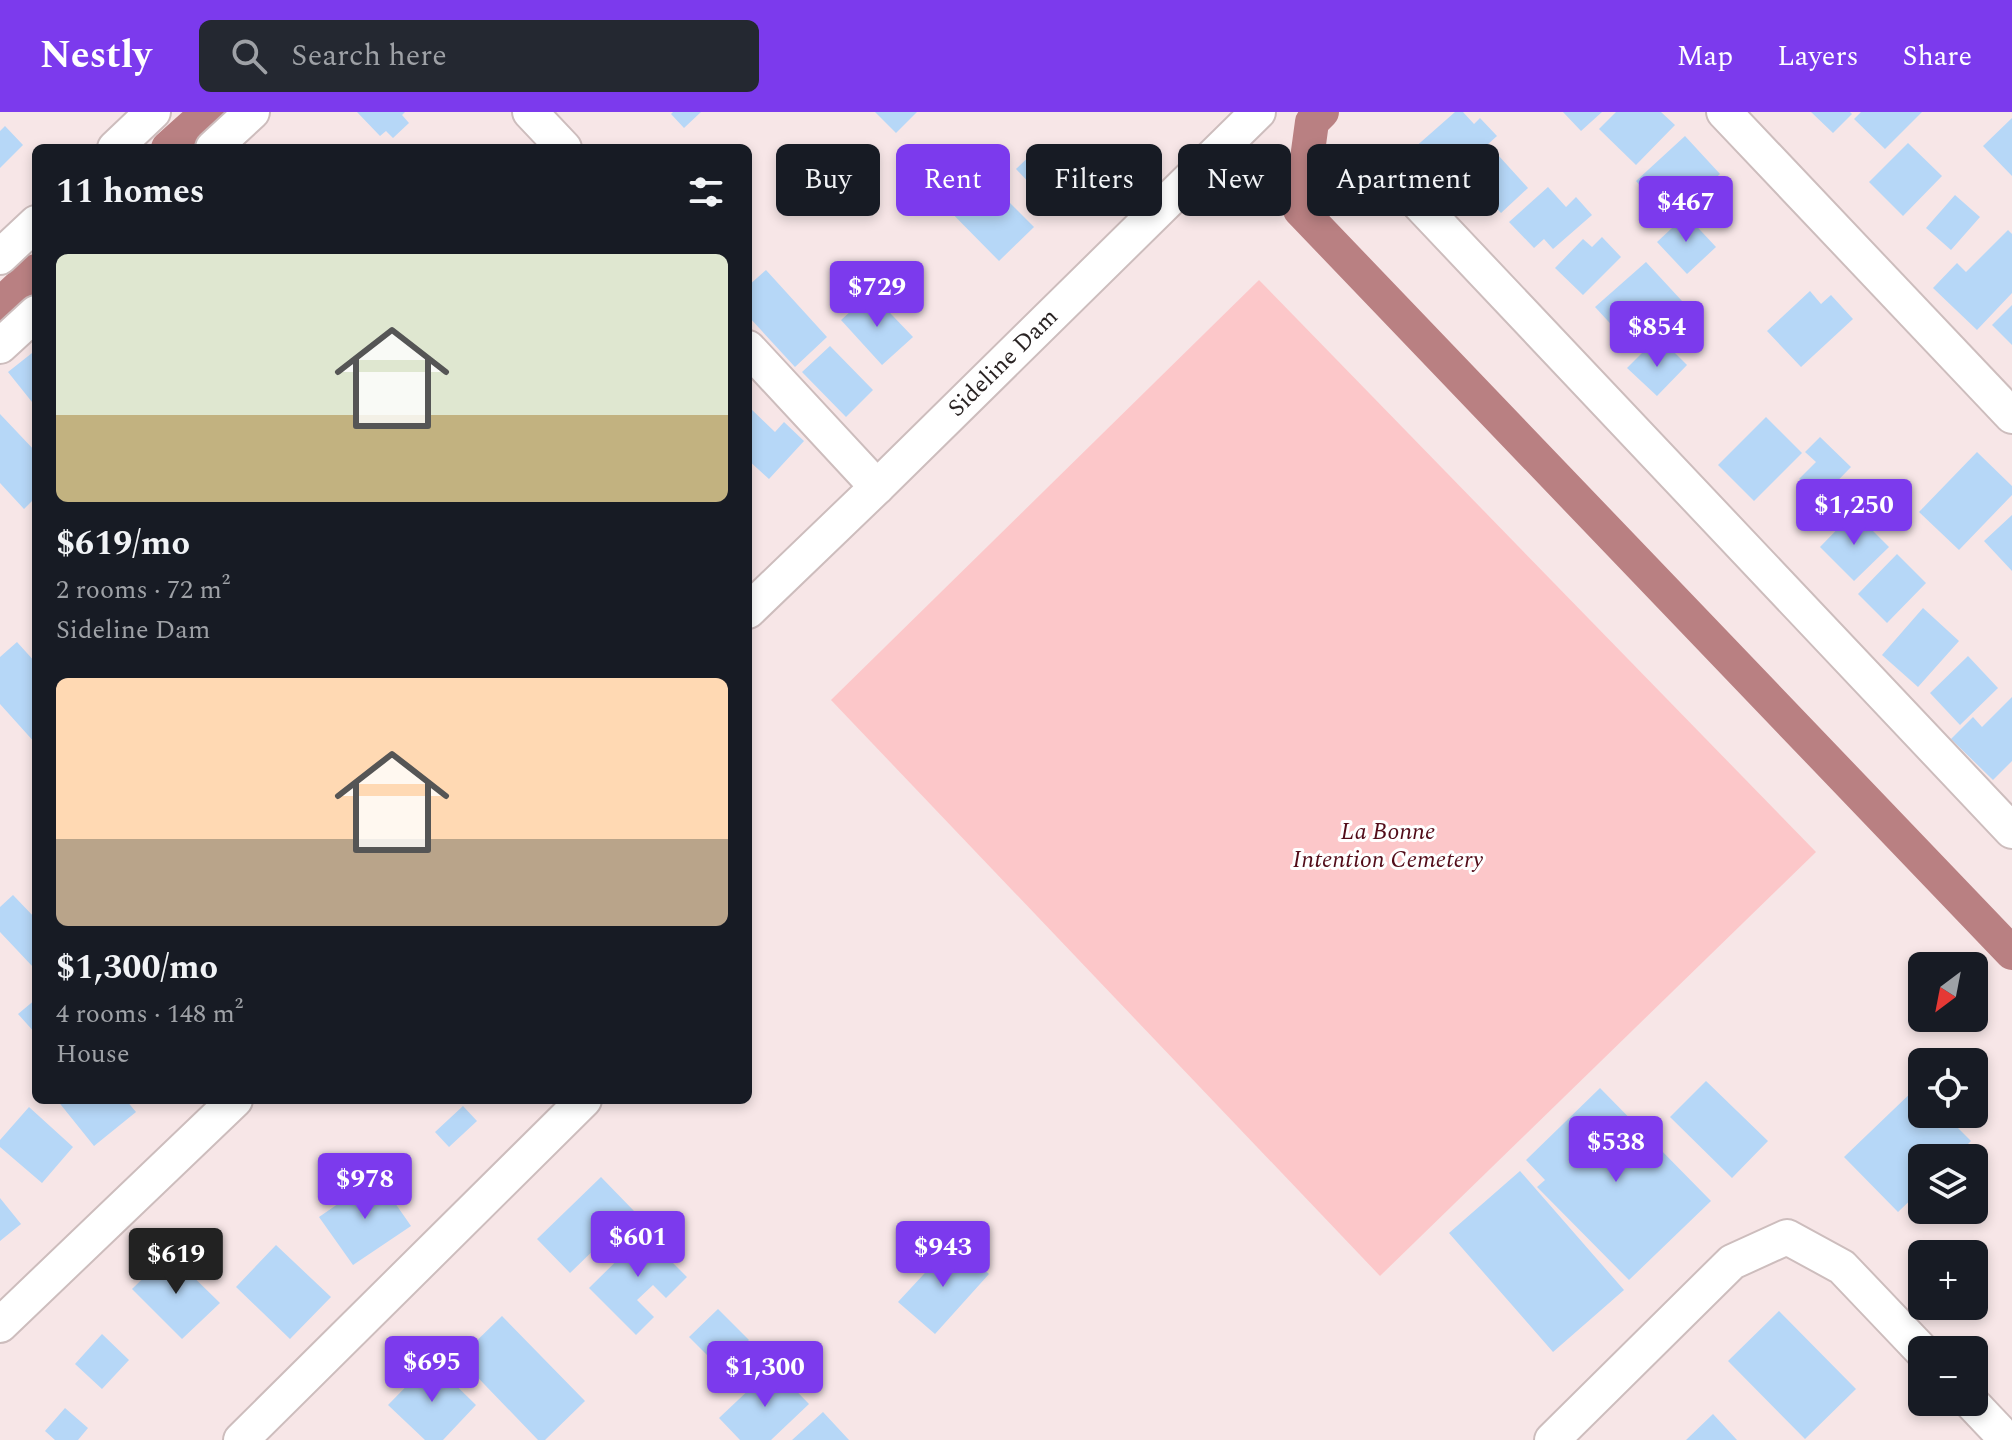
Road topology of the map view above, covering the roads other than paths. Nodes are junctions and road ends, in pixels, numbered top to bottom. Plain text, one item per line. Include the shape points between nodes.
1 (153, 112) edge
2 (252, 112) edge
3 (530, 112) edge
4 (1258, 112) edge
5 (1724, 112) edge
6 (119, 144) edge
7 (217, 144) edge
8 (560, 144) edge
9 (1431, 216) edge
10 (32, 227) edge
11 (0, 257) edge
12 (32, 317) edge
13 (0, 346) edge
14 (752, 352) edge
15 (2012, 416) edge
16 (877, 487) junction
17 (752, 607) edge
18 (2012, 831) edge
19 (231, 1104) edge
20 (580, 1104) edge
21 (0, 1325) edge
22 (1908, 1336) edge
23 (1984, 1416) edge
24 (241, 1440) edge
25 (1552, 1440) edge
26 (2007, 1440) edge

1 - 6 street
2 - 7 street
3 - 8 street
4 - 16 street, Sideline Dam
5 - 15 street
9 - 18 street
10 - 11 street
12 - 13 street
14 - 16 street
16 - 17 street, Sideline Dam
19 - 21 street
20 - 24 street
22 - 25 street via 1842,1267 1787,1237 1732,1262
23 - 26 street

